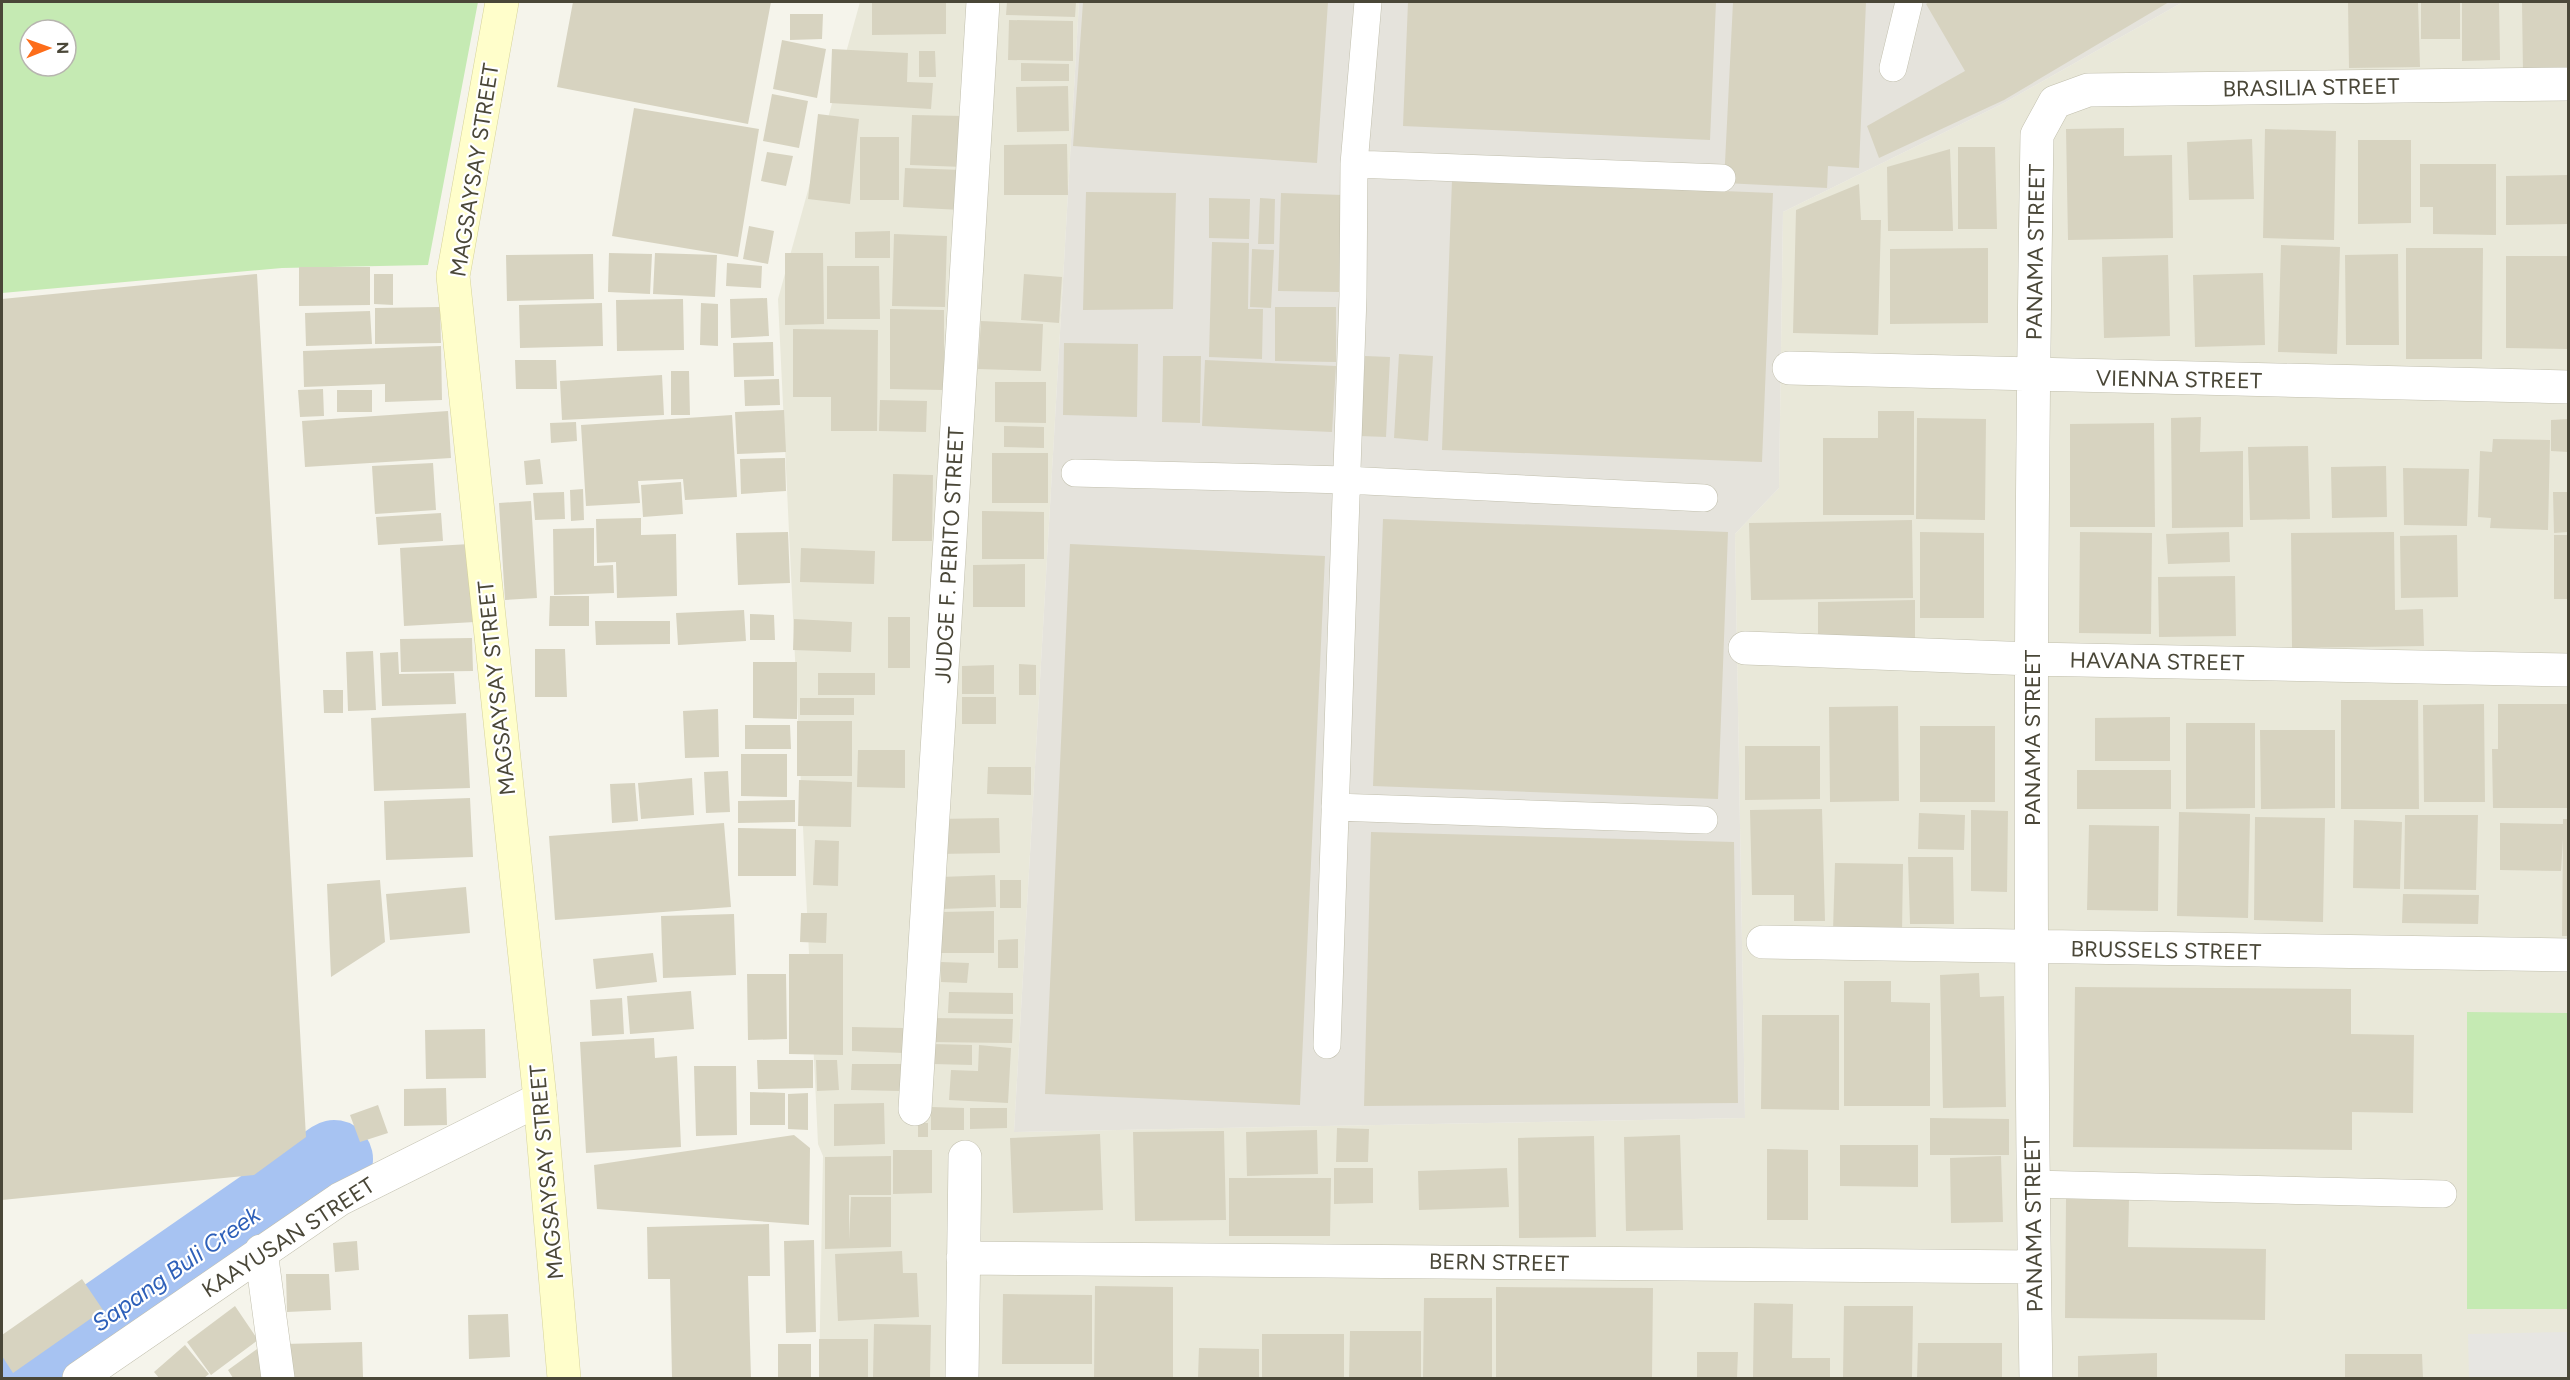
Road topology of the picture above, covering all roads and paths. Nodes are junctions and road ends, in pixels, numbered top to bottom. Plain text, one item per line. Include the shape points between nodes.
1 (502, 2) edge
2 (982, 2) edge
3 (1368, 2) edge
4 (1909, 2) edge
5 (1893, 68) dead end
6 (2568, 84) edge
7 (2055, 102) joint
8 (1354, 164) junction
9 (1722, 178) dead end
10 (1789, 368) dead end
11 (2033, 376) junction
12 (2568, 387) edge
13 (1075, 473) dead end
14 (1345, 480) junction
15 (1704, 498) dead end
16 (1745, 648) dead end
17 (2032, 658) junction
18 (2568, 670) edge
19 (1335, 807) junction
20 (1704, 820) dead end
21 (1763, 942) dead end
22 (2032, 948) junction
23 (2568, 954) edge
24 (1327, 1045) dead end
25 (540, 1099) junction
26 (915, 1109) dead end
27 (965, 1156) dead end
28 (2032, 1184) junction
29 (2443, 1194) dead end
30 (261, 1251) junction
31 (963, 1258) junction
32 (2034, 1267) junction
33 (79, 1378) edge
34 (278, 1378) edge
35 (564, 1378) edge
36 (962, 1378) edge
37 (2036, 1378) edge

1 - 25 street, MAGSAYSAY STREET via 453,276
2 - 26 street, JUDGE F. PERITO STREET
3 - 8 lane
4 - 5 lane
6 - 7 street, BRASILIA STREET via 2088,90
7 - 11 street, PANAMA STREET via 2037,135
8 - 9 lane
8 - 14 lane
10 - 11 street, VIENNA STREET
11 - 12 street, VIENNA STREET
11 - 17 street, PANAMA STREET
13 - 14 lane
14 - 15 lane
14 - 19 lane
16 - 17 street, HAVANA STREET
17 - 18 street, HAVANA STREET
17 - 22 street, PANAMA STREET
19 - 20 lane
19 - 24 lane
21 - 22 street, BRUSSELS STREET
22 - 23 street, BRUSSELS STREET
22 - 28 street, PANAMA STREET
25 - 30 street, KAAYUSAN STREET via 340,1198
25 - 35 street, MAGSAYSAY STREET
27 - 31 street
28 - 29 lane
28 - 32 street, PANAMA STREET
30 - 33 street, KAAYUSAN STREET
30 - 34 street
31 - 32 street, BERN STREET
31 - 36 street
32 - 37 street, PANAMA STREET

